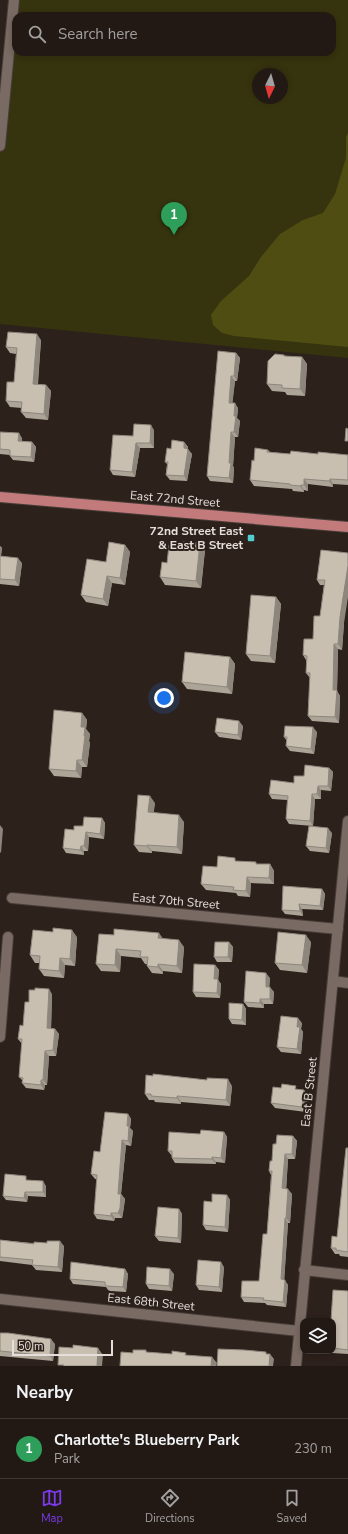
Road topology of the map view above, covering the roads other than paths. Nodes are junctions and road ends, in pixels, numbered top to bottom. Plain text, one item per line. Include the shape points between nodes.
1 (14, 0) edge
2 (13, 12) edge
3 (12, 19) edge
4 (1, 126) edge
5 (0, 146) edge
6 (0, 497) edge
7 (348, 527) edge
8 (348, 821) edge
9 (12, 898) dead end
10 (338, 929) junction
11 (8, 937) dead end
12 (333, 981) junction
13 (348, 983) edge
14 (2, 994) edge
15 (0, 1037) edge
16 (304, 1270) junction
17 (348, 1275) edge
18 (0, 1299) edge
19 (299, 1331) junction
20 (296, 1366) edge

1 - 2 street
3 - 4 street
4 - 5 street
6 - 7 main road, East 72nd Street
8 - 10 street, East B Street
9 - 10 street, East 70th Street
10 - 12 street, East B Street
11 - 14 street
12 - 13 street
12 - 16 street, East B Street
14 - 15 street
16 - 17 street
16 - 19 street, East B Street
18 - 19 street, East 68th Street
19 - 20 street, East B Street

